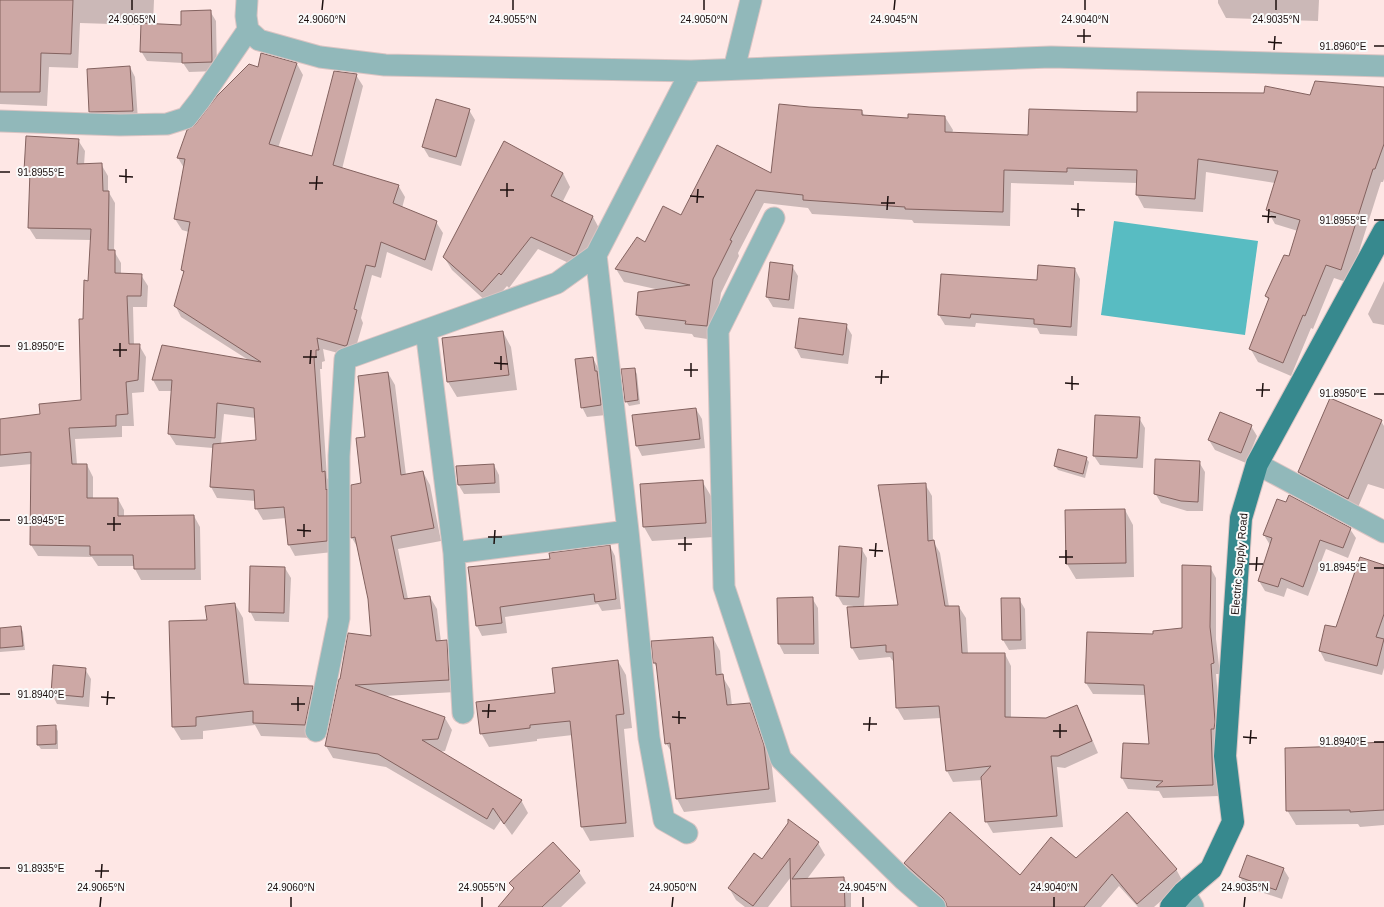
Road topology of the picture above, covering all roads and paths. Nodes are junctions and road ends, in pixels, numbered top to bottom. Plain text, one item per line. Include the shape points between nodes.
1 (247, 0) edge
2 (751, 0) edge
3 (248, 30) junction
4 (1384, 66) edge
5 (734, 69) junction
6 (691, 71) junction
7 (0, 121) edge
8 (774, 218) dead end
9 (1384, 231) edge
10 (596, 255) junction
11 (426, 330) junction
12 (1257, 464) junction
13 (628, 531) junction
14 (1384, 532) edge
15 (454, 553) junction
16 (463, 713) dead end
17 (316, 731) dead end
18 (687, 833) dead end
19 (1183, 902) edge
20 (935, 907) edge

1 - 3 street
2 - 5 street
3 - 6 street via 259,40 320,57 385,65
3 - 7 street via 186,118 167,124 120,125
4 - 5 street via 1051,57
5 - 6 street
6 - 10 street
8 - 20 street via 718,331 724,587 781,759
9 - 12 main road, Electric Supply Road
10 - 11 street via 557,283
10 - 13 street
11 - 15 street
11 - 17 street via 345,359 339,456 339,618
12 - 14 street
12 - 19 main road, Electric Supply Road via 1241,518 1225,756 1233,822 1211,869
13 - 15 street
13 - 18 street via 649,738 664,820
15 - 16 street

